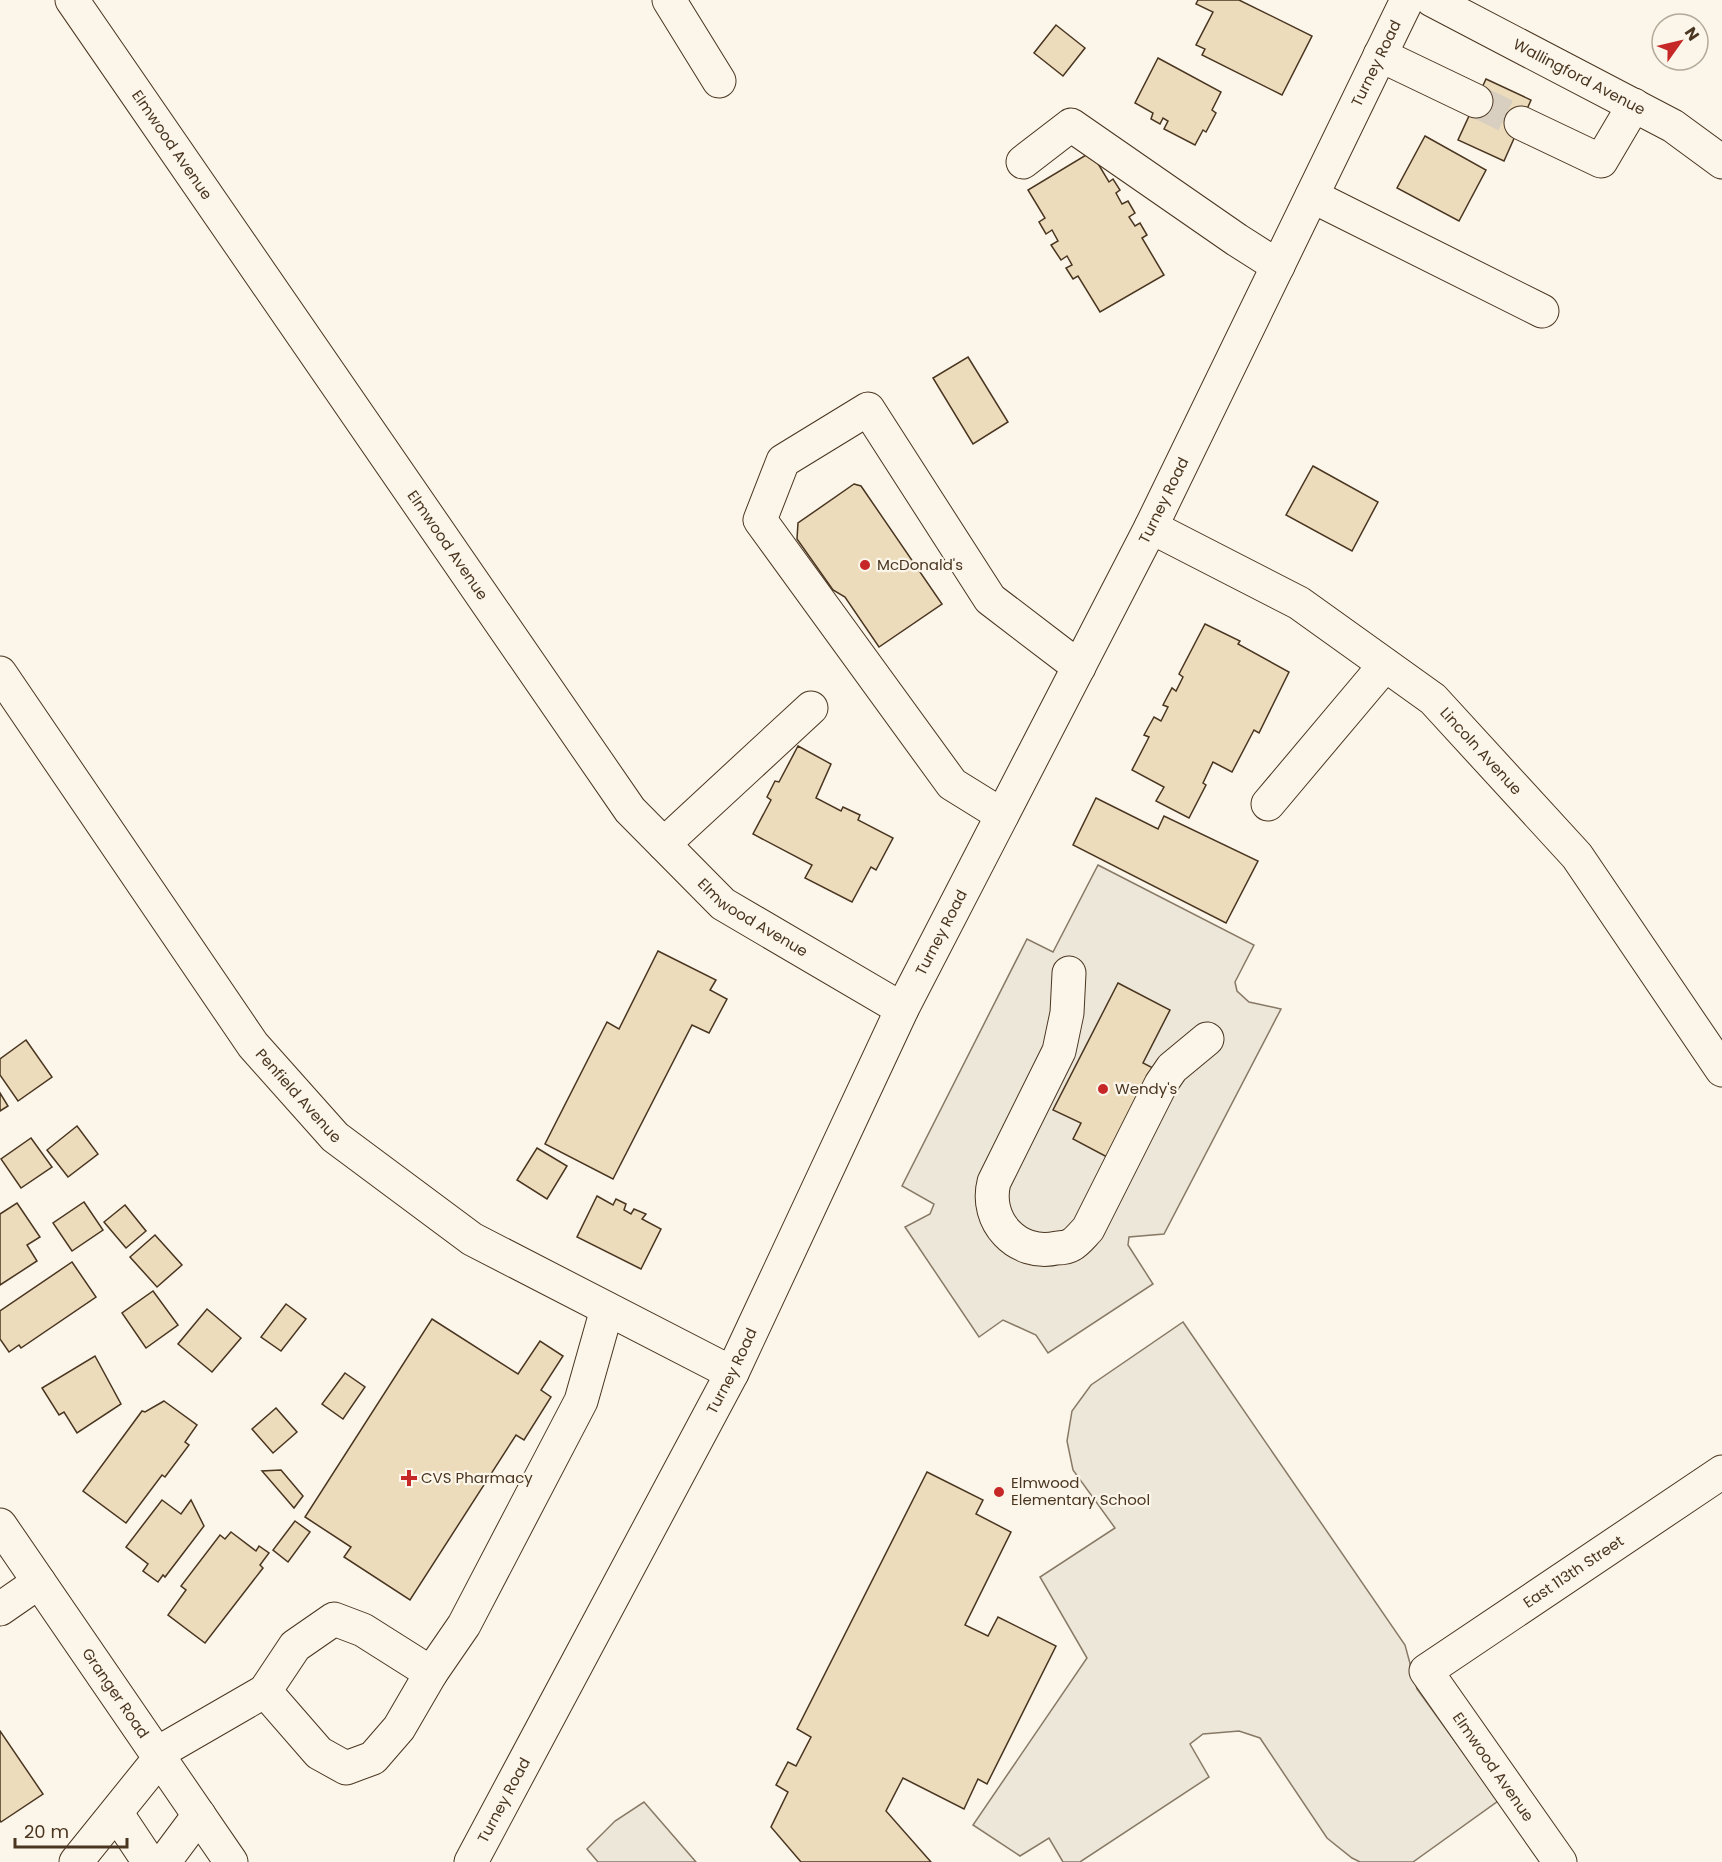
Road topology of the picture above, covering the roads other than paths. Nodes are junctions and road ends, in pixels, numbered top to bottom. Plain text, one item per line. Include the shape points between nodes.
1 (72, 0) edge
2 (669, 0) edge
3 (1407, 0) edge
4 (1432, 0) edge
5 (1380, 55) junction
6 (719, 81) dead end
7 (1476, 101) tunnel mouth
8 (1634, 105) junction
9 (1521, 123) tunnel mouth
10 (1023, 162) dead end
11 (1722, 162) edge
12 (1312, 196) junction
13 (1278, 266) junction
14 (1542, 311) dead end
15 (1151, 527) junction
16 (1385, 665) junction
17 (1078, 667) junction
18 (0, 673) edge
19 (811, 708) dead end
20 (1268, 804) dead end
21 (1002, 815) junction
22 (664, 844) junction
23 (1069, 973) dead end
24 (902, 1009) junction
25 (1208, 1039) dead end
26 (1722, 1070) edge
27 (607, 1309) junction
28 (732, 1373) junction
29 (1722, 1472) edge
30 (0, 1525) edge
31 (39, 1582) junction
32 (0, 1609) edge
33 (1426, 1671) joint
34 (431, 1673) junction
35 (265, 1691) junction
36 (158, 1756) junction
37 (117, 1814) junction
38 (199, 1815) junction
39 (78, 1861) edge
40 (149, 1862) edge
41 (164, 1862) edge
42 (231, 1862) edge
43 (471, 1862) edge
44 (1560, 1862) edge

1 - 22 street, Elmwood Avenue via 630,810
2 - 6 street
3 - 5 street, Turney Road
4 - 8 street, Wallingford Avenue
5 - 7 street
5 - 12 street, Turney Road
8 - 9 street via 1601,161
8 - 11 street, Wallingford Avenue via 1673,126
10 - 13 street via 1071,125
12 - 13 street, Turney Road
12 - 14 street
13 - 15 street, Turney Road
15 - 16 street, Lincoln Avenue via 1299,603
15 - 17 street, Turney Road
16 - 20 street
16 - 26 street, Lincoln Avenue via 1433,699 1577,856
17 - 21 street, Turney Road
17 - 21 street via 990,599 868,409 783,461 760,520 952,784
18 - 27 street, Penfield Avenue via 253,1045 335,1137 472,1239
19 - 22 street
21 - 24 street, Turney Road
22 - 24 street, Elmwood Avenue via 723,904
23 - 25 street via 1067,1013 1059,1051 991,1193 996,1215 1008,1236 1022,1247 1048,1250 1071,1245 1088,1229 1161,1084 1172,1068
24 - 28 street, Turney Road
27 - 28 street, Penfield Avenue
27 - 34 street via 581,1401 464,1625
28 - 43 street, Turney Road
29 - 33 street, East 113th Street
30 - 31 street, Granger Road
31 - 32 street
31 - 36 street, Granger Road
33 - 44 street, Elmwood Avenue
34 - 35 street via 363,1630 334,1619 295,1647
34 - 35 street via 399,1728 374,1758 346,1768 319,1753
35 - 36 street
36 - 37 street
36 - 38 street, Granger Road
37 - 39 street
37 - 40 street
38 - 41 street
38 - 42 street, Granger Road

